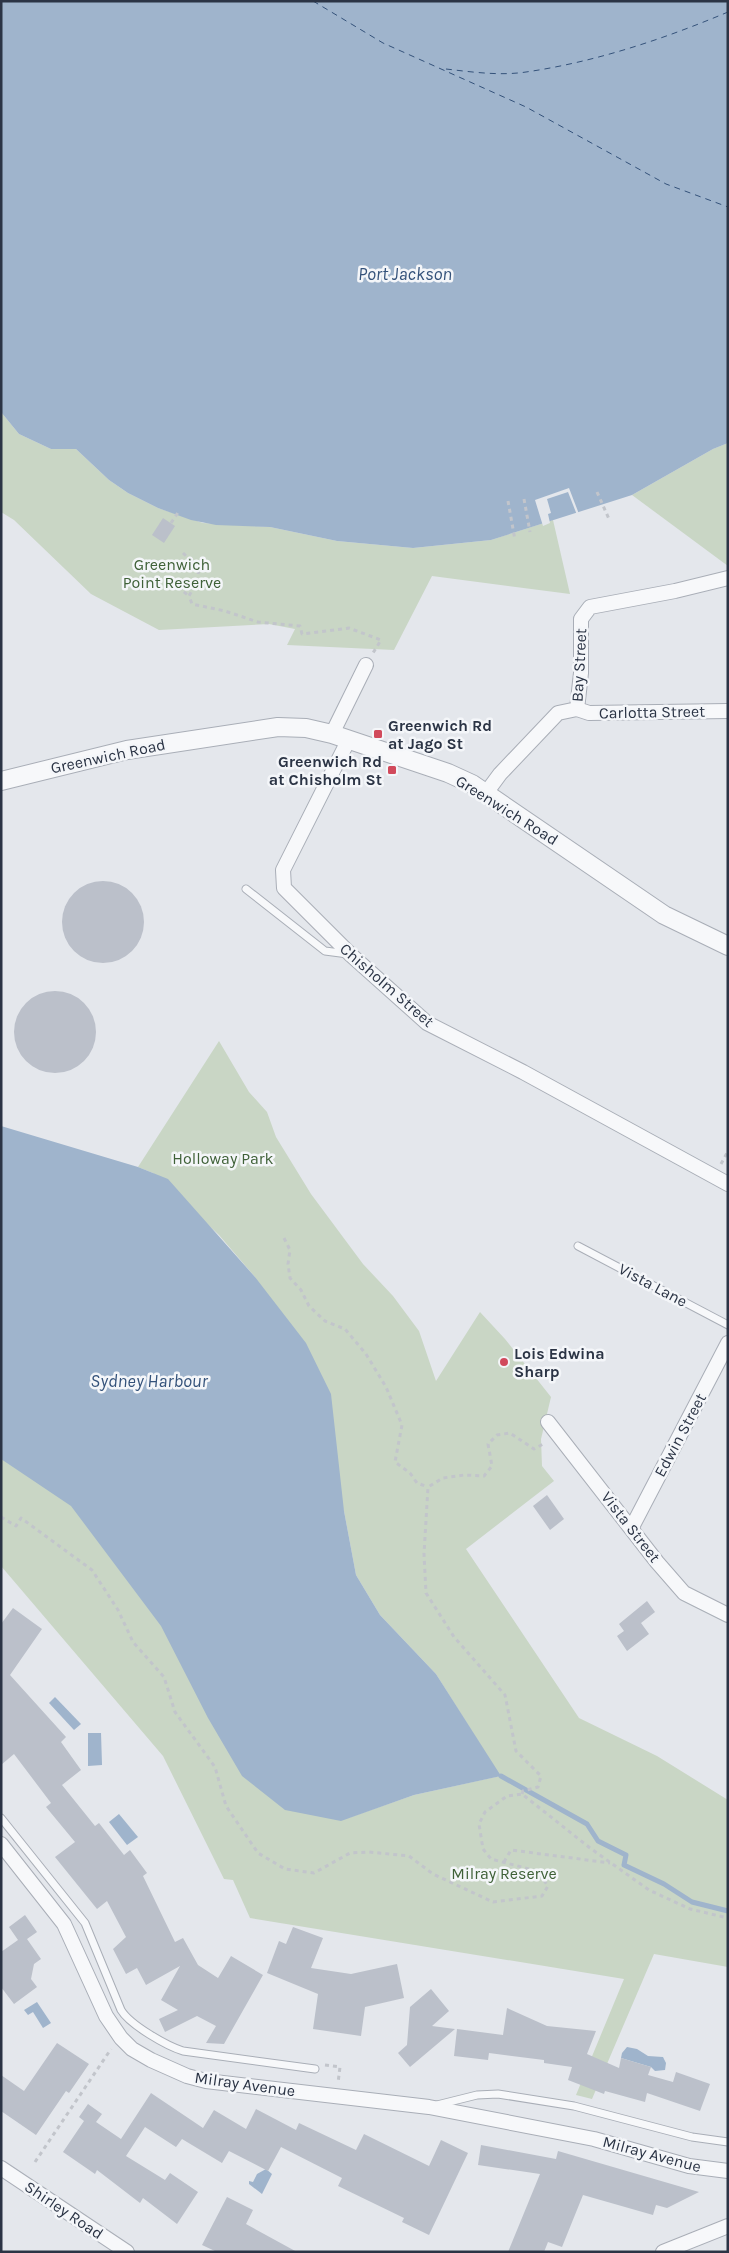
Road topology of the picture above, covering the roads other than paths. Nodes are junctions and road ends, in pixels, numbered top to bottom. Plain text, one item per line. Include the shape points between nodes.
1 (728, 578) edge
2 (366, 665) road end
3 (577, 709) junction
4 (728, 711) edge
5 (341, 737) junction
6 (1, 781) edge
7 (486, 793) junction
8 (246, 889) dead end
9 (728, 946) edge
10 (351, 955) junction
11 (728, 1184) edge
12 (578, 1246) dead end
13 (728, 1325) edge
14 (728, 1343) edge
15 (548, 1422) road end
16 (632, 1527) junction
17 (728, 1615) edge
18 (1, 1818) edge
19 (1, 1844) edge
20 (315, 2066) road end
21 (429, 2107) junction
22 (728, 2142) edge
23 (1, 2168) edge
24 (728, 2171) edge
25 (728, 2226) edge
26 (127, 2252) edge
27 (663, 2252) edge

1 - 3 street, Bay Street via 590,607 581,619
2 - 5 street, Chisholm Street
3 - 4 street, Carlotta Street via 589,713
3 - 7 street, Bay Street via 558,713
5 - 6 street, Greenwich Road via 306,728 249,730 127,750
5 - 7 street, Greenwich Road via 448,773
5 - 10 street, Chisholm Street via 283,870 284,888
7 - 9 street, Greenwich Road via 664,914
8 - 10 lane via 325,951
10 - 11 street, Chisholm Street via 427,1023
12 - 13 lane, Vista Lane
14 - 16 street, Edwin Street
15 - 16 street, Vista Street
16 - 17 street, Vista Street via 684,1592
18 - 20 lane, Milray Avenue via 83,1920 121,2010 128,2019 183,2051
19 - 21 street, Milray Avenue via 64,1924 106,2016 132,2049 199,2080
21 - 22 lane, Milray Avenue via 477,2095 498,2094 574,2106 692,2137
21 - 24 street, Milray Avenue via 594,2139 697,2168
23 - 26 street, Shirley Road
25 - 27 street

